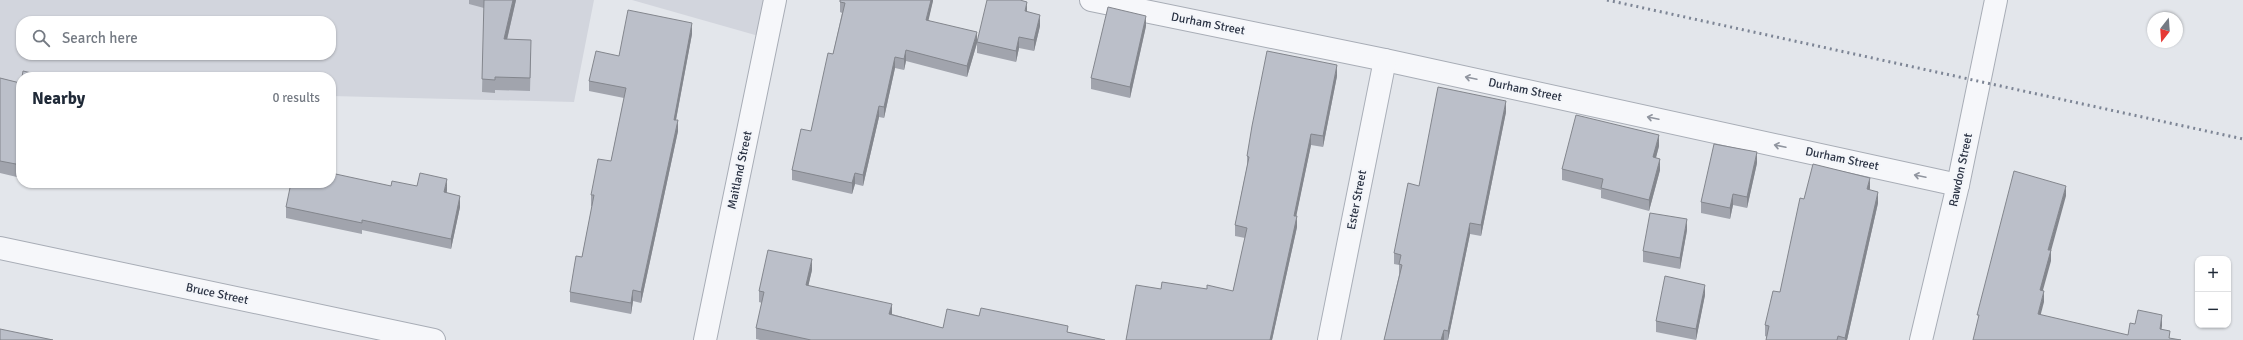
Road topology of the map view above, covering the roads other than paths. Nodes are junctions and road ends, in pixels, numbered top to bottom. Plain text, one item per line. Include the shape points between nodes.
1 (775, 0) edge
2 (1091, 0) edge
3 (1996, 0) edge
4 (1385, 60) junction
5 (1958, 185) junction
6 (0, 248) edge
7 (434, 340) edge
8 (705, 340) edge
9 (1329, 340) edge
10 (1921, 340) edge

1 - 8 street, Maitland Street
2 - 4 street, Durham Street
3 - 5 street, Rawdon Street
5 -> 4 street, Durham Street
4 - 9 street, Ester Street
5 - 10 street, Rawdon Street
6 - 7 street, Bruce Street

